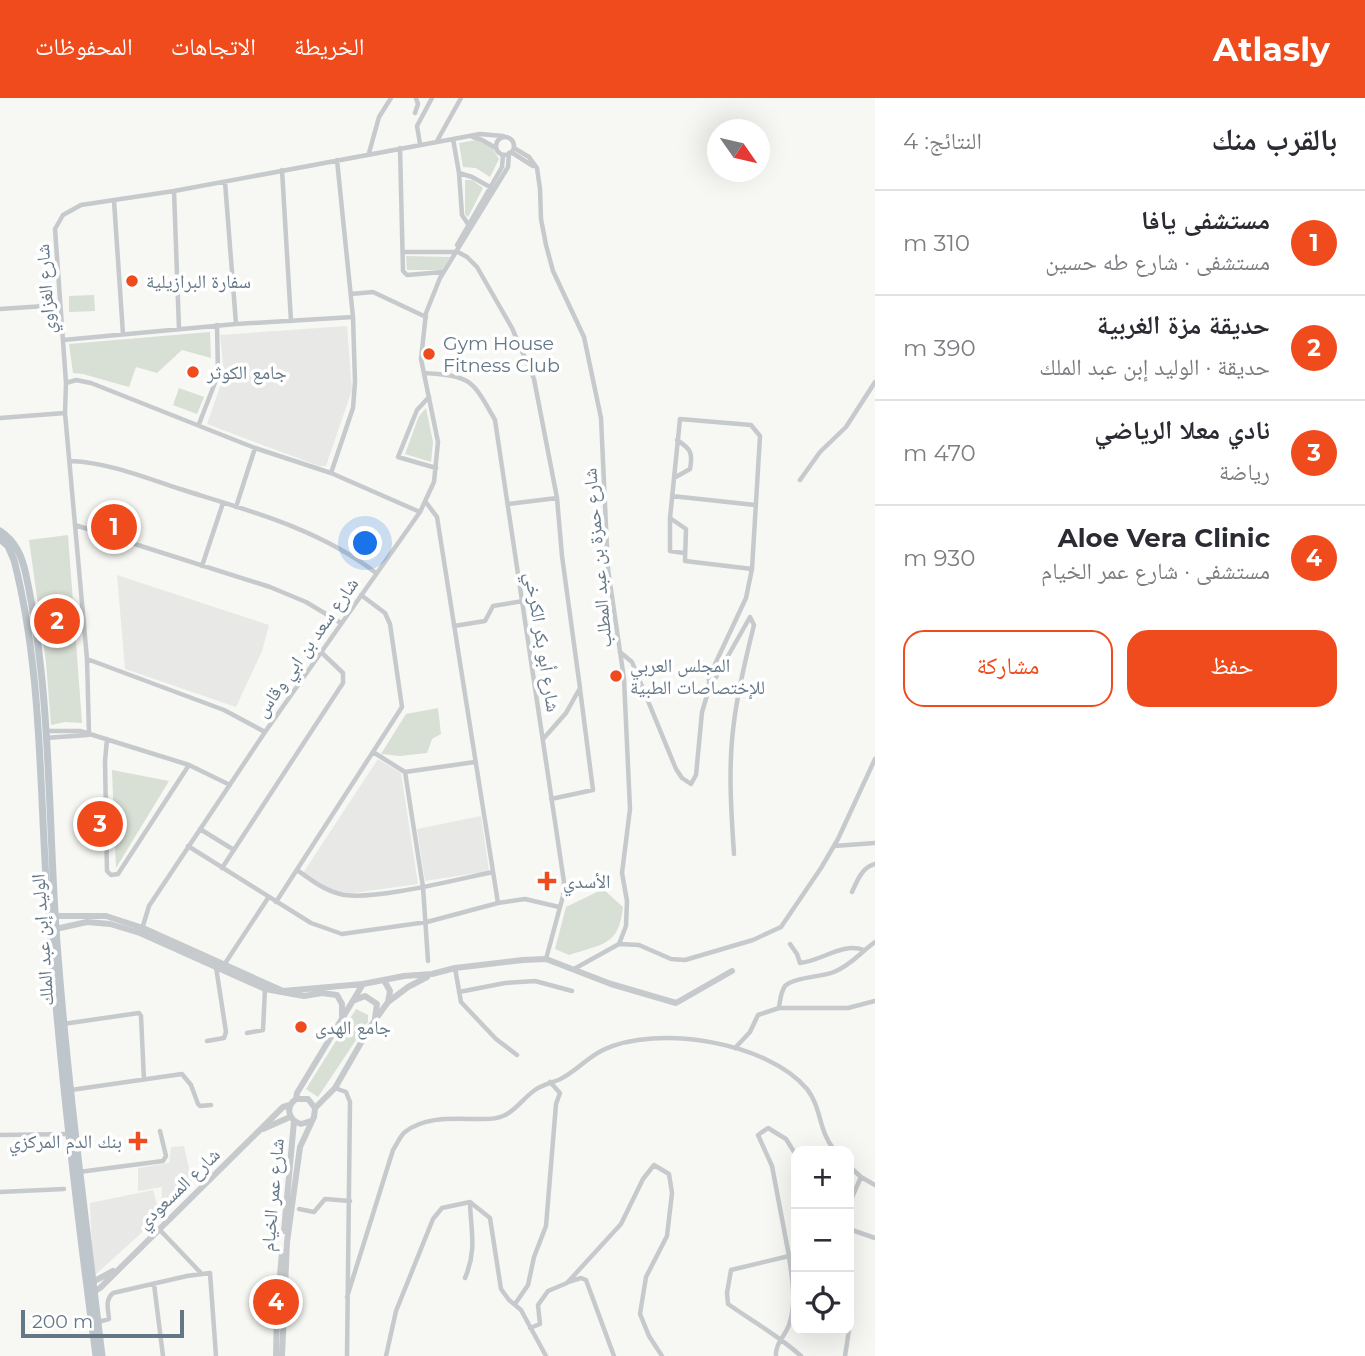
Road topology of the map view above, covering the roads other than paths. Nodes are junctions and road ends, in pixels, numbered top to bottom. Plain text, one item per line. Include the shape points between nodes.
1 (391, 98) edge
2 (416, 98) edge
3 (432, 98) edge
4 (461, 98) edge
5 (415, 113) dead end
6 (469, 136) junction
7 (503, 136) junction
8 (453, 139) junction
9 (437, 141) junction
10 (420, 145) junction
11 (400, 148) junction
12 (496, 148) junction
13 (511, 151) junction
14 (369, 153) junction
15 (502, 155) junction
16 (337, 159) junction
17 (282, 170) junction
18 (459, 173) junction
19 (225, 182) junction
20 (490, 187) junction
21 (174, 191) junction
22 (114, 201) junction
23 (468, 223) junction
24 (456, 251) junction
25 (403, 252) junction
26 (443, 272) junction
27 (351, 294) junction
28 (60, 305) junction
29 (0, 309) edge
30 (354, 317) junction
31 (426, 317) junction
32 (291, 320) junction
33 (236, 324) junction
34 (217, 326) junction
35 (178, 329) junction
36 (123, 334) junction
37 (63, 340) junction
38 (424, 373) junction
39 (875, 382) edge
40 (66, 383) junction
41 (429, 397) junction
42 (65, 413) junction
43 (0, 418) edge
44 (199, 424) junction
45 (677, 440) junction
46 (255, 448) junction
47 (71, 461) junction
48 (436, 468) junction
49 (331, 472) junction
50 (674, 478) junction
51 (800, 480) dead end
52 (672, 496) junction
53 (557, 498) junction
54 (425, 501) junction
55 (223, 503) junction
56 (508, 504) junction
57 (755, 505) junction
58 (236, 507) junction
59 (420, 512) junction
60 (670, 518) junction
61 (75, 525) junction
62 (0, 531) edge
63 (0, 539) edge
64 (684, 553) junction
65 (202, 566) junction
66 (752, 569) junction
67 (376, 574) junction
68 (361, 595) junction
69 (523, 601) junction
70 (341, 623) junction
71 (454, 626) junction
72 (620, 651) junction
73 (321, 652) junction
74 (87, 659) junction
75 (580, 688) junction
76 (709, 689) junction
77 (265, 732) junction
78 (89, 734) junction
79 (42, 735) junction
80 (107, 739) junction
81 (543, 739) junction
82 (373, 752) junction
83 (875, 759) edge
84 (475, 762) junction
85 (189, 765) junction
86 (405, 772) junction
87 (230, 785) junction
88 (551, 799) junction
89 (200, 829) junction
90 (875, 844) edge
91 (188, 846) junction
92 (834, 846) junction
93 (234, 850) junction
94 (734, 854) dead end
95 (875, 864) edge
96 (222, 868) junction
97 (297, 870) junction
98 (493, 872) junction
99 (422, 886) junction
100 (852, 892) dead end
101 (268, 898) junction
102 (275, 902) junction
103 (498, 903) junction
104 (559, 907) junction
105 (52, 916) junction
106 (427, 922) junction
107 (53, 930) junction
108 (141, 930) junction
109 (875, 942) edge
110 (619, 944) junction
111 (790, 944) dead end
112 (864, 950) junction
113 (546, 959) junction
114 (428, 961) dead end
115 (220, 966) junction
116 (455, 968) junction
117 (574, 969) junction
118 (732, 971) dead end
119 (432, 974) junction
120 (384, 982) junction
121 (363, 984) junction
122 (265, 989) junction
123 (572, 991) dead end
124 (459, 992) junction
125 (355, 1000) junction
126 (875, 1001) edge
127 (388, 1002) junction
128 (779, 1008) junction
129 (342, 1017) junction
130 (375, 1020) junction
131 (63, 1024) junction
132 (247, 1033) dead end
133 (207, 1041) dead end
134 (735, 1048) junction
135 (517, 1055) dead end
136 (145, 1080) junction
137 (551, 1082) junction
138 (335, 1087) junction
139 (66, 1091) junction
140 (296, 1099) junction
141 (211, 1105) dead end
142 (290, 1105) junction
143 (315, 1108) junction
144 (292, 1119) junction
145 (311, 1121) junction
146 (261, 1129) junction
147 (160, 1131) dead end
148 (68, 1134) junction
149 (0, 1135) edge
150 (832, 1146) edge
151 (791, 1147) edge
152 (854, 1171) edge
153 (79, 1172) junction
154 (861, 1177) junction
155 (875, 1185) edge
156 (65, 1189) dead end
157 (0, 1192) edge
158 (854, 1193) edge
159 (350, 1201) junction
160 (470, 1202) junction
161 (299, 1209) dead end
162 (159, 1229) junction
163 (854, 1231) edge
164 (875, 1238) edge
165 (789, 1256) junction
166 (120, 1266) junction
167 (201, 1273) junction
168 (466, 1278) dead end
169 (567, 1283) junction
170 (90, 1284) junction
171 (154, 1284) junction
172 (91, 1293) junction
173 (347, 1297) junction
174 (515, 1304) junction
175 (98, 1322) junction
176 (530, 1328) junction
177 (848, 1335) edge
178 (781, 1341) junction
179 (537, 1343) junction
180 (96, 1356) edge
181 (103, 1356) edge
182 (163, 1356) edge
183 (216, 1356) edge
184 (276, 1356) edge
185 (282, 1356) edge
186 (347, 1356) edge
187 (386, 1356) edge
188 (540, 1356) edge
189 (545, 1356) edge
190 (614, 1356) edge
191 (662, 1356) edge
192 (776, 1356) edge
193 (801, 1356) edge
194 (845, 1356) edge

1 - 14 street via 379,117
2 - 5 street
3 - 10 street via 416,125
4 - 9 street
6 - 7 street, شارع الغزاوي
6 - 8 street, شارع الغزاوي
6 - 12 street
7 - 12 street
7 - 13 street via 512,140
8 - 9 street, شارع الغزاوي
8 - 18 street
9 - 10 street, شارع الغزاوي
10 - 11 street, شارع الغزاوي
11 - 14 street, شارع الغزاوي
11 - 25 street
12 - 15 street
13 - 15 street
13 - 24 street, شارع سعد بن ابي وقاس via 508,167
13 - 72 street, شارع حمزة بن عبد المطلب via 529,157 537,168 541,219 553,271 584,337 601,418 608,569
14 - 16 street, شارع الغزاوي
15 - 20 street, شارع سعد بن ابي وقاس via 502,167
16 - 17 street, شارع الغزاوي
16 - 27 street
17 - 19 street, شارع الغزاوي
17 - 32 street
18 - 20 street
18 - 23 street via 462,215
19 - 21 street, شارع الغزاوي
19 - 33 street
20 - 23 street, شارع سعد بن ابي وقاس
21 - 22 street, شارع الغزاوي
21 - 35 street
22 - 28 street, شارع الغزاوي via 81,205 62,215 55,229
22 - 36 street
23 - 24 street, شارع سعد بن ابي وقاس
24 - 25 street
24 - 26 street, شارع سعد بن ابي وقاس
24 - 53 street via 477,267 512,328 534,379
25 - 26 street via 404,274
26 - 31 street, شارع سعد بن ابي وقاس
27 - 30 street
27 - 31 street via 373,292
28 - 29 street
28 - 37 street, شارع الغزاوي
30 - 32 street
30 - 49 street via 353,408
31 - 38 street, شارع سعد بن ابي وقاس
32 - 33 street
33 - 34 street
34 - 35 street
34 - 44 street via 219,375
35 - 36 street
36 - 37 street
37 - 40 street, شارع الغزاوي
38 - 41 street, شارع سعد بن ابي وقاس
38 - 56 street, شارع أبو بكر الكرخي via 453,375 478,390 495,420
39 - 51 street via 846,427
40 - 42 street, شارع الغزاوي
40 - 44 street via 91,383
41 - 48 street, شارع سعد بن ابي وقاس via 438,442
41 - 48 street via 417,410 398,457
42 - 43 street
42 - 47 street, شارع الغزاوي
44 - 46 street
45 - 50 street
45 - 50 street via 693,454 690,469
45 - 57 street via 680,419 751,425 760,436
46 - 49 street
46 - 58 street
47 - 55 street via 97,463
47 - 61 street, شارع الغزاوي
48 - 54 street, شارع سعد بن ابي وقاس
49 - 59 street
50 - 52 street
52 - 57 street
52 - 60 street
53 - 56 street
53 - 75 street
54 - 59 street, شارع سعد بن ابي وقاس
54 - 71 street via 437,517
55 - 58 street
55 - 65 street
56 - 69 street, شارع أبو بكر الكرخي
57 - 66 street
58 - 67 street via 321,538
59 - 67 street, شارع سعد بن ابي وقاس
60 - 64 street via 686,529
60 - 64 street via 670,551
61 - 65 street
61 - 74 street, شارع الغزاوي
62 - 79 main road, الوليد إبن عبد الملك via 18,550 26,574 39,660
63 - 79 main road, الوليد إبن عبد الملك via 11,551 20,581
64 - 66 street via 685,561
65 - 70 street via 294,597
66 - 76 street via 746,598 709,677
67 - 68 street, شارع سعد بن ابي وقاس
68 - 70 street, شارع سعد بن ابي وقاس
68 - 82 street via 385,613 390,624 402,708
69 - 71 street via 493,606 487,620
69 - 81 street, شارع أبو بكر الكرخي
70 - 73 street, شارع سعد بن ابي وقاس
71 - 84 street
72 - 76 street via 632,662 676,769 691,783
72 - 110 street, شارع حمزة بن عبد المطلب via 630,809 622,873 626,926
73 - 77 street, شارع سعد بن ابي وقاس
73 - 93 street via 343,673 343,683
74 - 77 street via 224,710
74 - 78 street, شارع الغزاوي
75 - 81 street
75 - 88 street via 593,790
76 - 94 street via 750,617 754,625 733,725 730,796
77 - 87 street, شارع سعد بن ابي وقاس
78 - 79 street
78 - 80 street
79 - 105 main road, الوليد إبن عبد الملك
80 - 85 street
80 - 85 street via 107,871 111,876 118,874
81 - 88 street, شارع أبو بكر الكرخي
82 - 86 street
82 - 97 street
83 - 92 street
84 - 86 street
84 - 98 street
85 - 87 street
86 - 99 street
87 - 89 street, شارع سعد بن ابي وقاس
88 - 104 street, شارع أبو بكر الكرخي via 564,882
89 - 91 street, شارع سعد بن ابي وقاس
89 - 93 street
90 - 92 street
91 - 96 street
91 - 108 street, شارع سعد بن ابي وقاس via 149,906
92 - 110 street via 781,927 768,934 685,960 639,945
93 - 96 street
95 - 100 street via 859,877
96 - 101 street
97 - 99 street via 343,895
97 - 102 street
98 - 99 street
98 - 103 street
99 - 106 street
101 - 102 street
101 - 115 street
102 - 106 street via 342,934
103 - 104 street via 525,899
103 - 106 street
104 - 113 street, شارع أبو بكر الكرخي
105 - 107 main road, الوليد إبن عبد الملك
105 - 108 street via 106,916
106 - 114 street
107 - 108 street via 88,922
107 - 131 main road, الوليد إبن عبد الملك
107 - 139 main road, الوليد إبن عبد الملك
108 - 115 street
109 - 112 street
110 - 117 street
111 - 112 street via 800,963 848,947
112 - 128 street via 835,972 790,983
113 - 116 street
113 - 117 street
115 - 121 street via 283,991
115 - 122 street
115 - 133 street via 226,1032 223,1038
116 - 119 street
116 - 124 street
117 - 118 street via 676,1003
119 - 120 street
119 - 127 street
120 - 121 street
120 - 127 street via 390,991
121 - 125 street
122 - 129 street via 304,996 337,995
122 - 132 street via 263,1030
123 - 124 street via 535,981
124 - 135 street via 461,1002
125 - 129 street
125 - 130 street via 365,996 377,1004
126 - 128 street via 848,1008
127 - 130 street
128 - 134 street via 758,1015
129 - 140 street
130 - 138 street
131 - 136 street via 139,1013
131 - 139 main road, الوليد إبن عبد الملك
134 - 137 street via 666,1036 638,1039 605,1049
134 - 150 street via 788,1071 807,1089
136 - 139 street
136 - 141 street via 182,1074 198,1104
137 - 173 street via 496,1119 434,1119 404,1133 393,1150
137 - 174 street via 560,1093 546,1226 528,1285
138 - 143 street
138 - 159 street via 346,1092 350,1102
139 - 148 main road, الوليد إبن عبد الملك
139 - 153 main road, الوليد إبن عبد الملك
140 - 142 street
140 - 143 street via 308,1099
142 - 144 street
142 - 146 street, شارع المسعودي
143 - 145 street
144 - 145 street via 301,1125
144 - 146 street
144 - 184 street, شارع عمر الخيام
145 - 185 street, شارع عمر الخيام via 300,1147 287,1242
146 - 162 street, شارع المسعودي
147 - 153 street via 163,1161
148 - 149 street
148 - 170 main road, الوليد إبن عبد الملك
151 - 165 street via 768,1128 758,1135 772,1166
152 - 154 street
153 - 170 main road, الوليد إبن عبد الملك
154 - 155 street
154 - 158 street
156 - 157 street
159 - 161 street via 325,1199 314,1212
159 - 173 street
160 - 168 street via 474,1250
160 - 174 street via 490,1218 501,1289
160 - 187 street via 442,1208 433,1219 396,1311
162 - 166 street, شارع المسعودي
162 - 167 street
163 - 164 street
165 - 178 street via 795,1301
165 - 178 street via 731,1270 727,1293 728,1304
166 - 170 street
166 - 172 street, شارع المسعودي
167 - 171 street
167 - 183 street via 212,1277
169 - 176 street via 548,1291 538,1305 540,1324
169 - 190 street via 586,1280
169 - 191 street via 621,1224 650,1168 654,1165 668,1174 672,1193 667,1236 646,1277 640,1314
170 - 172 main road, الوليد إبن عبد الملك
171 - 175 street via 113,1293 108,1297 109,1319
171 - 182 street
172 - 175 main road, الوليد إبن عبد الملك
172 - 180 main road, الوليد إبن عبد الملك
173 - 186 street
174 - 176 street
175 - 181 main road, الوليد إبن عبد الملك
176 - 179 street
177 - 194 street
178 - 192 street
178 - 193 street
179 - 188 street
179 - 189 street

